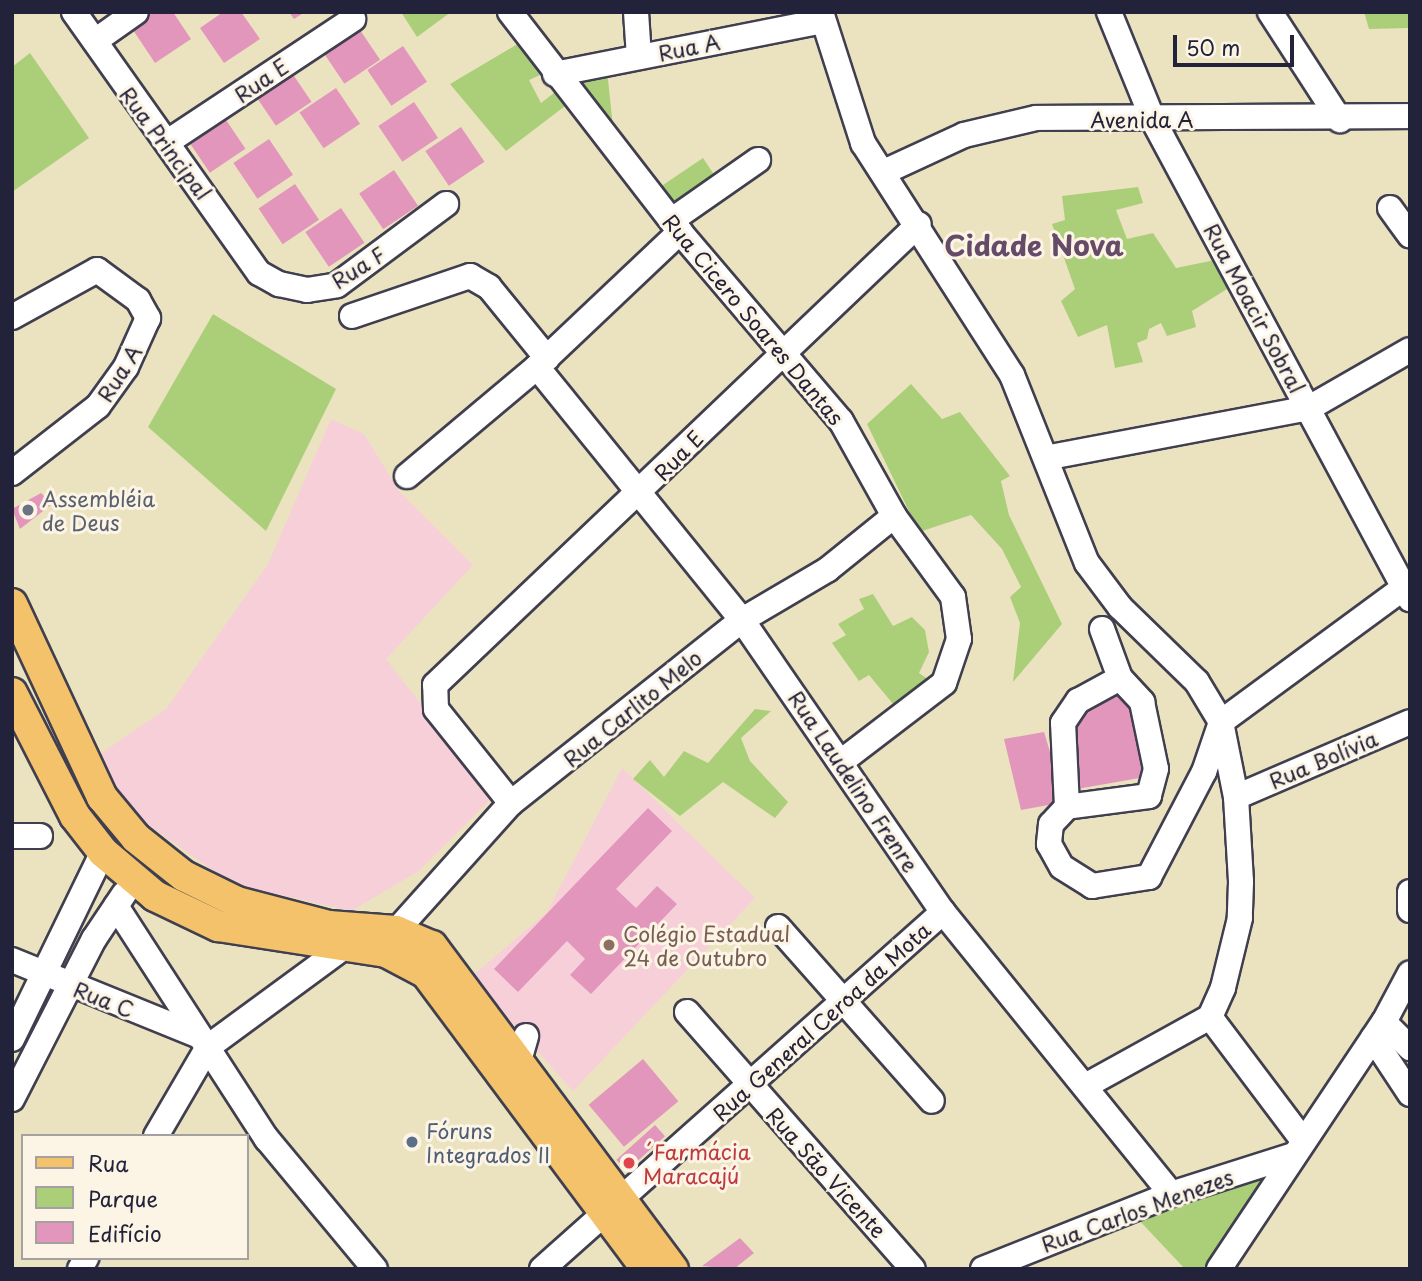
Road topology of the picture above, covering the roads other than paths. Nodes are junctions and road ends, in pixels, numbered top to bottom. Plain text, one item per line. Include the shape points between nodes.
1 (75, 12) edge
2 (135, 12) edge
3 (510, 12) edge
4 (636, 12) edge
5 (1109, 12) edge
6 (1270, 12) edge
7 (822, 17) edge
8 (353, 19) dead end
9 (779, 21) edge
10 (94, 41) junction
11 (639, 57) junction
12 (555, 74) junction
13 (1410, 116) edge
14 (1153, 120) junction
15 (1340, 120) junction
16 (169, 141) junction
17 (758, 160) dead end
18 (884, 172) junction
19 (446, 204) dead end
20 (1390, 208) dead end
21 (919, 224) junction
22 (676, 226) junction
23 (1410, 236) edge
24 (259, 273) joint
25 (352, 316) dead end
26 (12, 317) edge
27 (1410, 350) edge
28 (778, 353) junction
29 (542, 362) junction
30 (1309, 408) junction
31 (1050, 457) junction
32 (12, 473) edge
33 (407, 476) dead end
34 (640, 494) junction
35 (894, 516) junction
36 (1408, 590) edge
37 (12, 604) edge
38 (742, 620) junction
39 (1102, 629) dead end
40 (1120, 678) junction
41 (16, 711) edge
42 (1221, 722) junction
43 (1410, 722) edge
44 (842, 761) junction
45 (1236, 797) junction
46 (512, 803) junction
47 (1067, 807) junction
48 (12, 836) edge
49 (40, 836) dead end
50 (103, 852) junction
51 (133, 881) junction
52 (1410, 892) edge
53 (116, 906) junction
54 (1410, 910) edge
55 (943, 912) junction
56 (778, 927) dead end
57 (396, 931) junction
58 (344, 948) junction
59 (12, 960) edge
60 (44, 973) junction
61 (1410, 973) edge
62 (71, 986) junction
63 (841, 1003) junction
64 (687, 1012) dead end
65 (1210, 1017) junction
66 (1379, 1030) junction
67 (12, 1040) edge
68 (203, 1041) junction
69 (1410, 1048) edge
70 (750, 1085) junction
71 (1087, 1085) junction
72 (1410, 1094) edge
73 (12, 1099) edge
74 (932, 1101) dead end
75 (157, 1134) edge
76 (1298, 1147) junction
77 (1171, 1194) junction
78 (611, 1205) junction
79 (1229, 1264) edge
80 (375, 1269) edge
81 (541, 1269) edge
82 (647, 1269) edge
83 (673, 1269) edge
84 (913, 1269) edge
85 (983, 1269) edge

1 - 10 street, Rua Principal
2 - 10 street
3 - 12 street, Rua Cicero Soares Dantas
4 - 11 street
5 - 14 street, Rua Moacir Sobral
6 - 15 street
7 - 9 street, Rua A
7 - 18 street via 848,111
8 - 16 street, Rua E
9 - 11 street, Rua A
10 - 16 street, Rua Principal via 125,91
11 - 12 street, Rua A
12 - 22 street, Rua Cicero Soares Dantas
13 - 15 street, Avenida A
14 - 15 street, Avenida A
14 - 18 street, Avenida A via 1036,118 964,135
14 - 30 street, Rua Moacir Sobral
16 - 24 street, Rua Principal
17 - 22 street
18 - 21 street
19 - 24 street, Rua F via 337,285 297,290
20 - 23 street
21 - 28 street, Rua E
21 - 31 street via 1005,363
22 - 28 street, Rua Cicero Soares Dantas
22 - 29 street
25 - 29 street, Rua Laudelino Frenre via 470,276 489,287
26 - 32 street, Rua A via 84,272 102,272 138,300 147,313 145,330 98,407
27 - 30 street
28 - 34 street, Rua E
28 - 35 street, Rua Cicero Soares Dantas via 841,421
29 - 33 street
29 - 34 street, Rua Laudelino Frenre
30 - 31 street
30 - 36 street, Rua Moacir Sobral
31 - 42 street via 1098,582 1197,682
34 - 38 street, Rua Laudelino Frenre
34 - 46 street, Rua E via 435,685 436,709
35 - 38 street, Rua Carlito Melo via 827,570
35 - 44 street, Rua Cicero Soares Dantas via 953,597 957,653 939,689
36 - 42 street
37 - 57 main road via 102,797 154,855 237,902 329,926
38 - 44 street, Rua Laudelino Frenre
38 - 46 street, Rua Carlito Melo
39 - 40 street
40 - 47 street via 1079,701 1063,723
40 - 47 street via 1142,702 1156,769 1149,796
41 - 50 main road via 58,791
42 - 45 street
42 - 47 street via 1158,867 1142,881 1092,886 1062,867 1050,834
43 - 45 street, Rua Bolívia
44 - 55 street, Rua Laudelino Frenre
45 - 65 street via 1240,918
46 - 57 street, Rua Carlito Melo
48 - 49 street
50 - 51 main road
50 - 60 street
51 - 53 street
51 - 58 main road via 218,926
52 - 54 street
53 - 62 street
53 - 68 street
55 - 63 street, Rua General Ceroa da Mota
55 - 71 street, Rua Laudelino Frenre
56 - 63 street
57 - 78 main road via 432,946 523,1049
58 - 68 street
58 - 78 main road via 386,952 426,973
59 - 60 street, Rua C
60 - 62 street, Rua C
60 - 67 street
61 - 66 street
62 - 68 street, Rua C
62 - 73 street
63 - 70 street, Rua General Ceroa da Mota
63 - 74 street
64 - 70 street, Rua São Vicente
65 - 71 street
65 - 76 street
66 - 69 street
66 - 72 street
66 - 76 street
68 - 75 street
68 - 80 street via 293,1174
70 - 78 street, Rua General Ceroa da Mota
70 - 84 street, Rua São Vicente
71 - 77 street, Rua Laudelino Frenre
76 - 77 street, Rua Carlos Menezes
76 - 79 street
77 - 85 street, Rua Carlos Menezes
78 - 81 street, Rua General Ceroa da Mota
78 - 82 main road
78 - 83 main road

